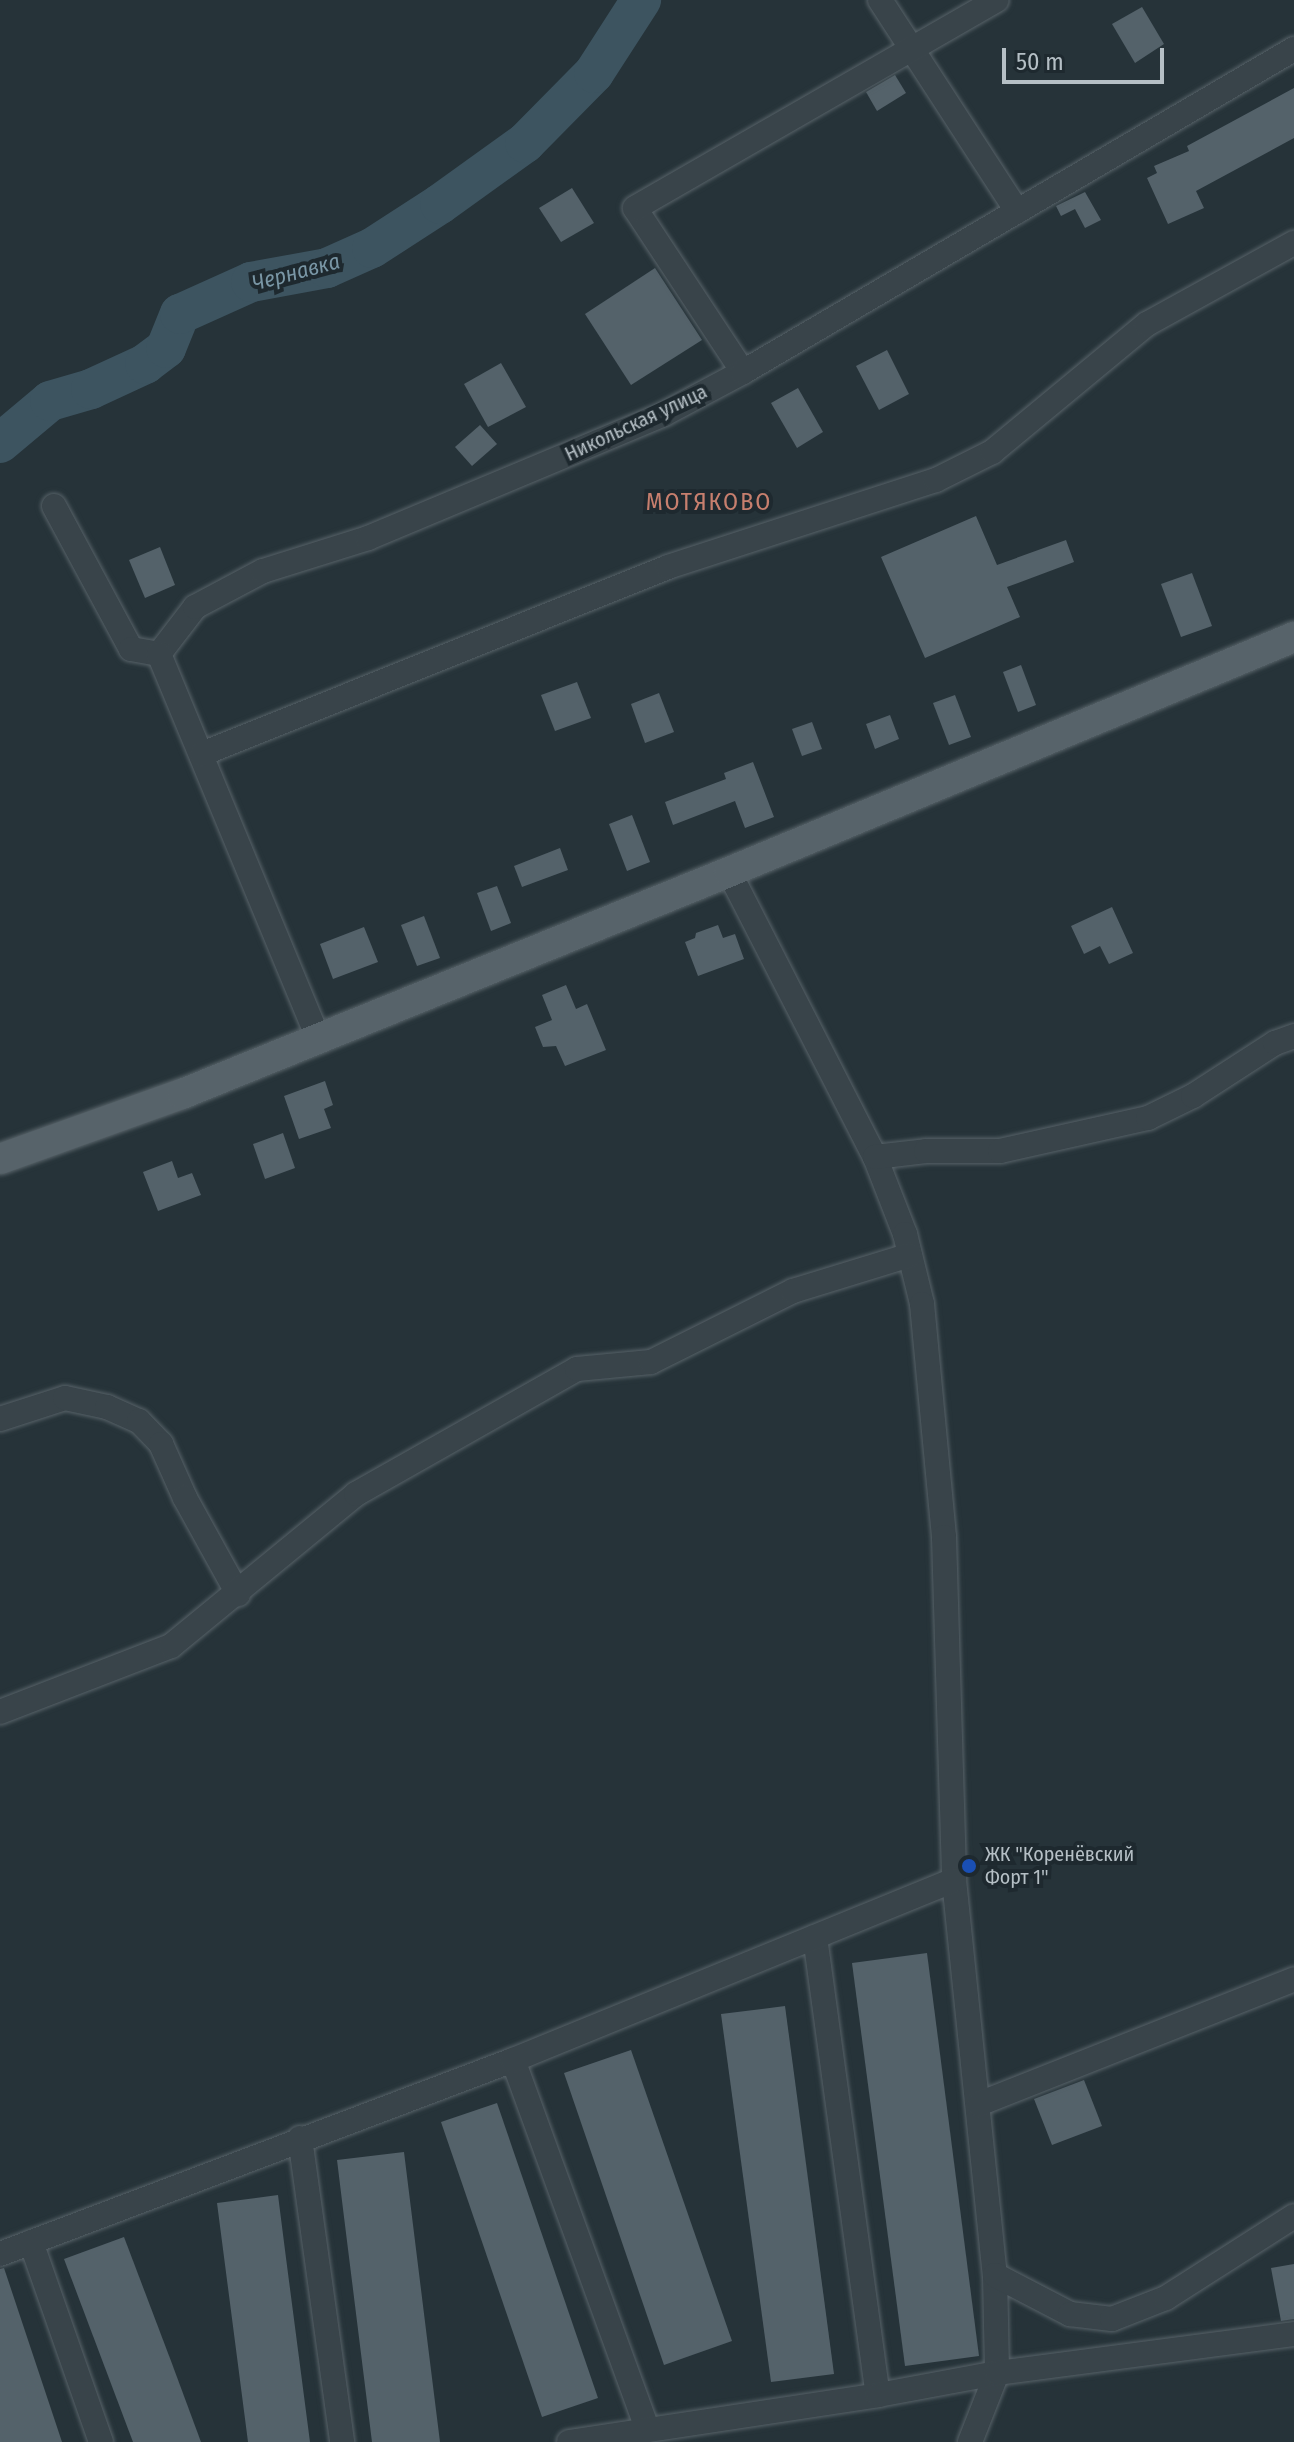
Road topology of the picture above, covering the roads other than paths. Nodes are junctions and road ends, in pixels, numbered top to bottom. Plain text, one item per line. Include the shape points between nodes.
1 (880, 0) edge
2 (996, 0) edge
3 (912, 49) junction
4 (1294, 49) edge
5 (1017, 211) junction
6 (1294, 243) edge
7 (743, 372) junction
8 (54, 506) dead end
9 (1294, 637) edge
10 (159, 654) junction
11 (202, 754) junction
12 (729, 872) junction
13 (1294, 1036) edge
14 (318, 1037) junction
15 (875, 1157) junction
16 (0, 1159) edge
17 (910, 1255) junction
18 (0, 1419) edge
19 (238, 1594) junction
20 (0, 1712) edge
21 (954, 1880) junction
22 (815, 1937) junction
23 (1294, 1979) edge
24 (513, 2060) junction
25 (979, 2104) junction
26 (300, 2138) junction
27 (1294, 2216) edge
28 (31, 2242) junction
29 (0, 2254) edge
30 (995, 2275) junction
31 (1294, 2334) edge
32 (997, 2373) junction
33 (878, 2395) junction
34 (647, 2428) junction
35 (101, 2442) edge
36 (342, 2442) edge
37 (569, 2442) edge
38 (970, 2442) edge

1 - 3 street
2 - 3 street
3 - 5 street
3 - 7 street via 635,208
4 - 5 street, Никольская улица
5 - 7 street, Никольская улица
6 - 11 street via 1147,324 992,452 936,480 668,567
7 - 10 street, Никольская улица via 664,414 368,538 263,571 195,607
8 - 10 street via 131,649
9 - 12 main road
10 - 11 street
11 - 14 street
12 - 14 main road
12 - 15 street
13 - 15 street via 1207,1072 1193,1096 1148,1118 1000,1151
14 - 16 main road via 108,1123
15 - 17 street
17 - 19 street via 793,1291 651,1362 577,1369 356,1494
17 - 21 street via 922,1304 944,1537
18 - 19 street via 65,1398 139,1421 161,1444
19 - 20 street via 171,1646
21 - 22 street
21 - 25 street
22 - 24 street
22 - 33 street
23 - 25 street
24 - 26 street
24 - 34 street
25 - 30 street
26 - 28 street
26 - 36 street
27 - 30 street via 1166,2298 1112,2319 1070,2314
28 - 29 street
28 - 35 street
30 - 32 street
31 - 32 street
32 - 33 street
32 - 38 street
33 - 34 street
34 - 37 street

